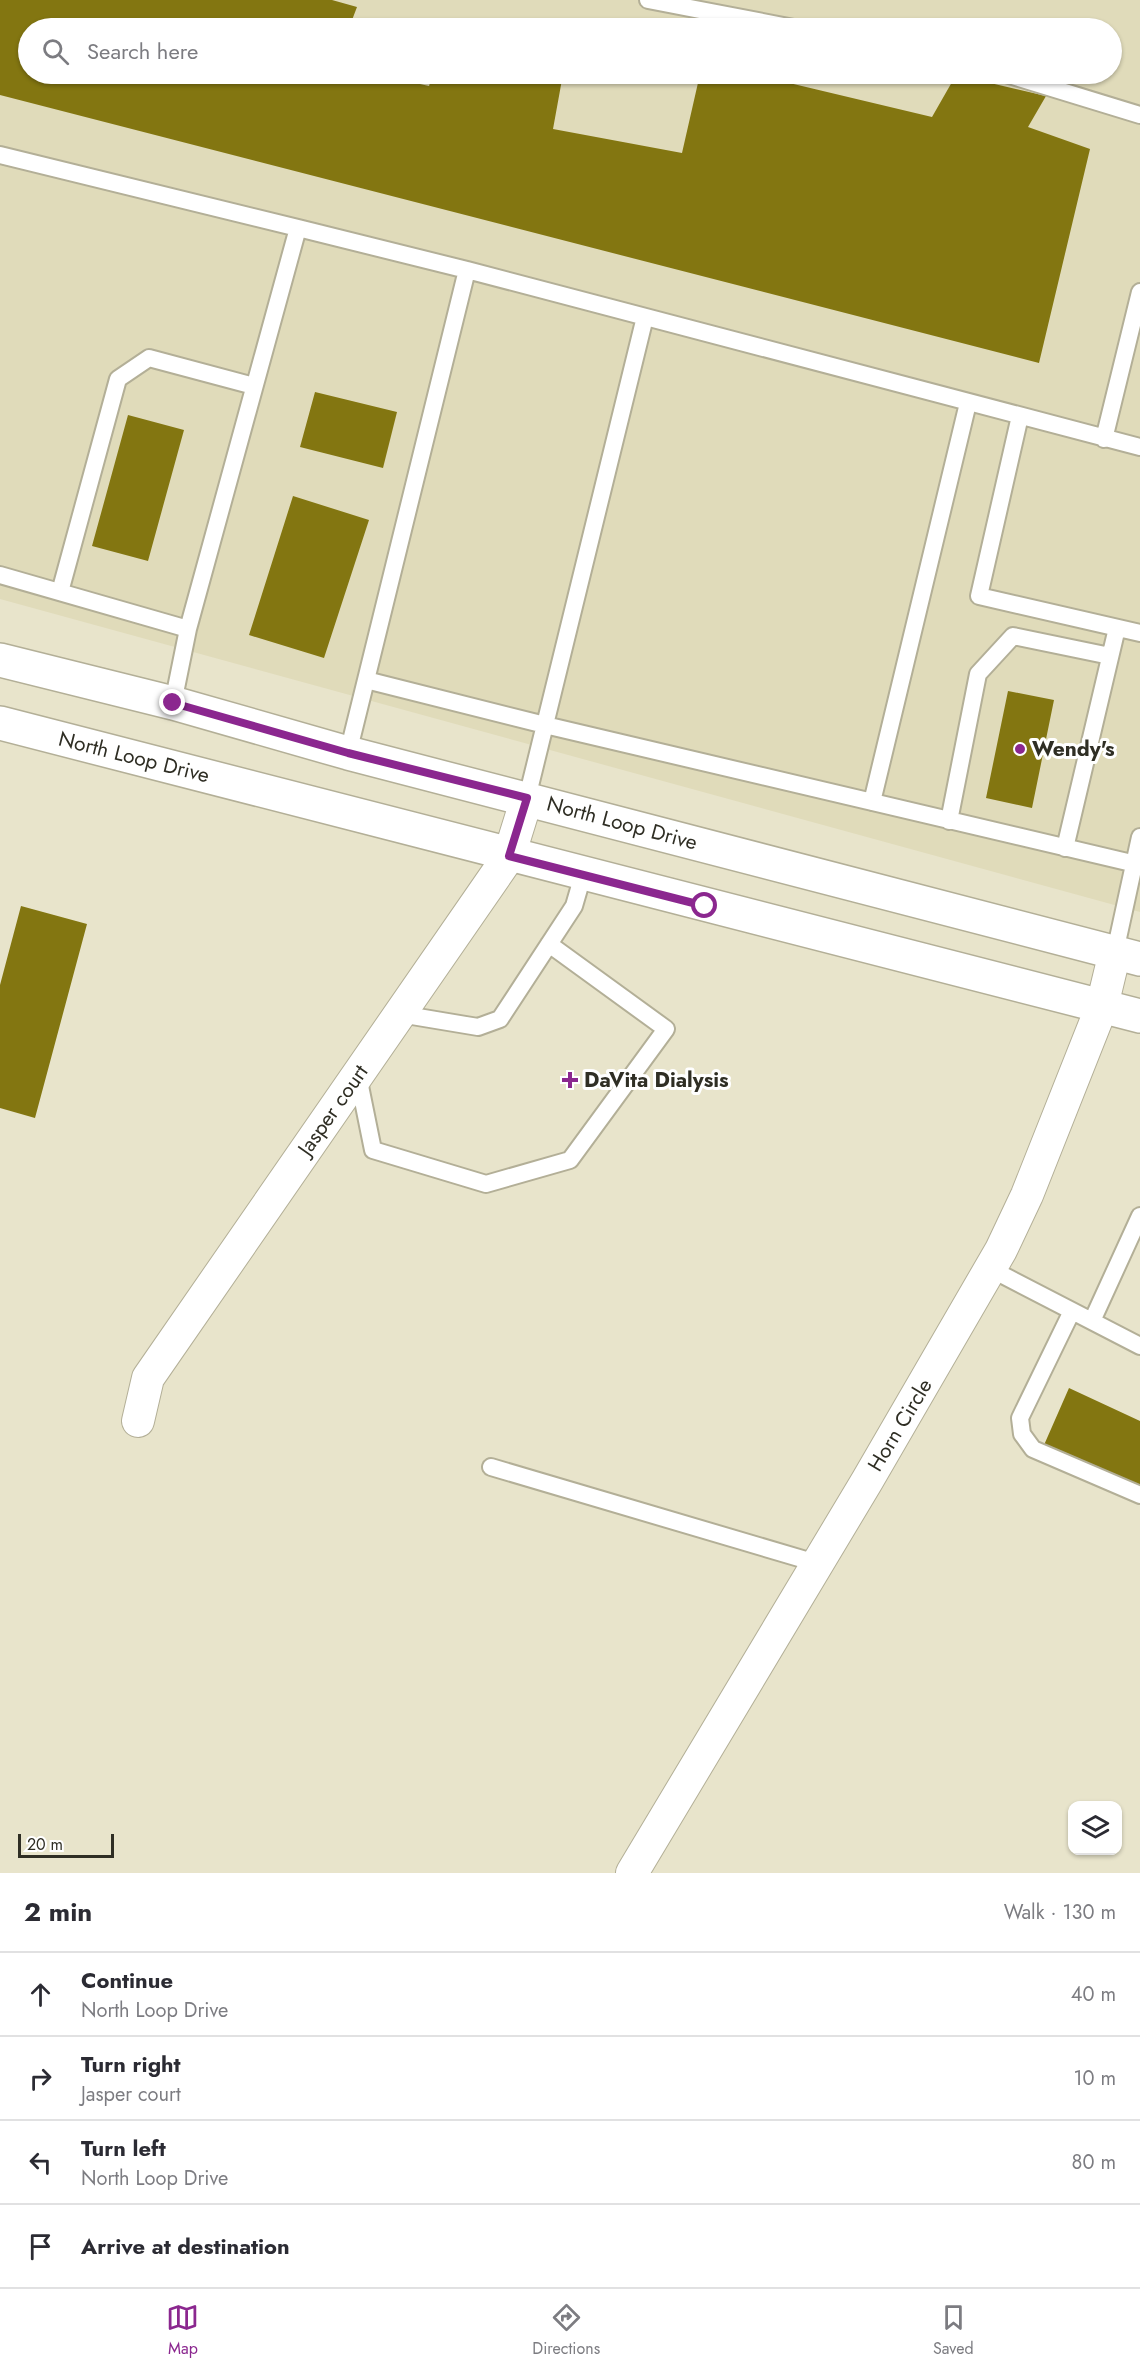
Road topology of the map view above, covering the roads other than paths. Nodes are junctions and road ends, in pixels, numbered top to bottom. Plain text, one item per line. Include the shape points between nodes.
1 (648, 0) edge
2 (742, 18) edge
3 (1039, 84) edge
4 (1140, 115) edge
5 (0, 155) edge
6 (298, 228) junction
7 (467, 270) junction
8 (1140, 292) edge
9 (645, 317) junction
10 (255, 386) junction
11 (968, 403) junction
12 (1020, 416) junction
13 (1104, 438) junction
14 (1140, 447) edge
15 (0, 575) edge
16 (60, 592) junction
17 (1117, 628) junction
18 (188, 629) junction
19 (1140, 633) edge
20 (1110, 656) junction
21 (0, 660) edge
22 (366, 680) junction
23 (173, 703) junction
24 (0, 723) edge
25 (545, 725) junction
26 (348, 753) junction
27 (527, 798) junction
28 (872, 802) junction
29 (949, 821) junction
30 (1140, 837) edge
31 (1065, 848) junction
32 (509, 856) junction
33 (1137, 865) edge
34 (583, 875) junction
35 (549, 944) junction
36 (1128, 956) edge
37 (1102, 1006) junction
38 (400, 1014) junction
39 (1140, 1016) edge
40 (358, 1076) junction
41 (1140, 1216) edge
42 (991, 1269) junction
43 (1072, 1311) junction
44 (1092, 1321) junction
45 (1140, 1346) edge
46 (138, 1421) dead end
47 (491, 1467) dead end
48 (1140, 1495) edge
49 (816, 1563) junction
50 (632, 1873) edge

1 - 2 lane
3 - 4 lane
5 - 6 lane
6 - 7 lane
6 - 10 lane
7 - 9 lane
7 - 22 lane
8 - 13 lane
9 - 11 lane
9 - 25 lane
10 - 16 lane via 149,358 118,379
10 - 18 lane
11 - 12 lane
11 - 28 lane
12 - 13 lane
12 - 17 lane via 979,596
13 - 14 lane
15 - 16 lane
16 - 18 lane
17 - 19 lane
17 - 20 lane
18 - 23 lane
20 - 29 lane via 1013,636 978,674
20 - 31 lane
21 - 23 main road, North Loop Drive
22 - 25 lane
22 - 26 lane
23 - 26 main road, North Loop Drive
24 - 32 main road, North Loop Drive
25 - 27 lane
25 - 28 lane
26 - 27 main road, North Loop Drive
27 - 32 street, Jasper court
27 - 36 main road, North Loop Drive
28 - 29 lane
29 - 31 lane
30 - 33 lane
31 - 33 lane
32 - 34 main road, North Loop Drive
32 - 38 street, Jasper court
33 - 36 lane
34 - 35 lane via 574,906
34 - 37 main road, North Loop Drive
35 - 38 lane via 500,1019 478,1027
35 - 40 lane via 666,1029 570,1160 486,1184 373,1150
36 - 37 street, Horn Circle
37 - 39 main road, North Loop Drive
37 - 42 street, Horn Circle via 1027,1195
38 - 40 street, Jasper court
40 - 46 street, Jasper court via 148,1378
41 - 44 lane
42 - 43 lane
42 - 49 street, Horn Circle
43 - 44 lane
43 - 48 lane via 1020,1418 1022,1434 1033,1449
44 - 45 lane
47 - 49 lane
49 - 50 street, Horn Circle

